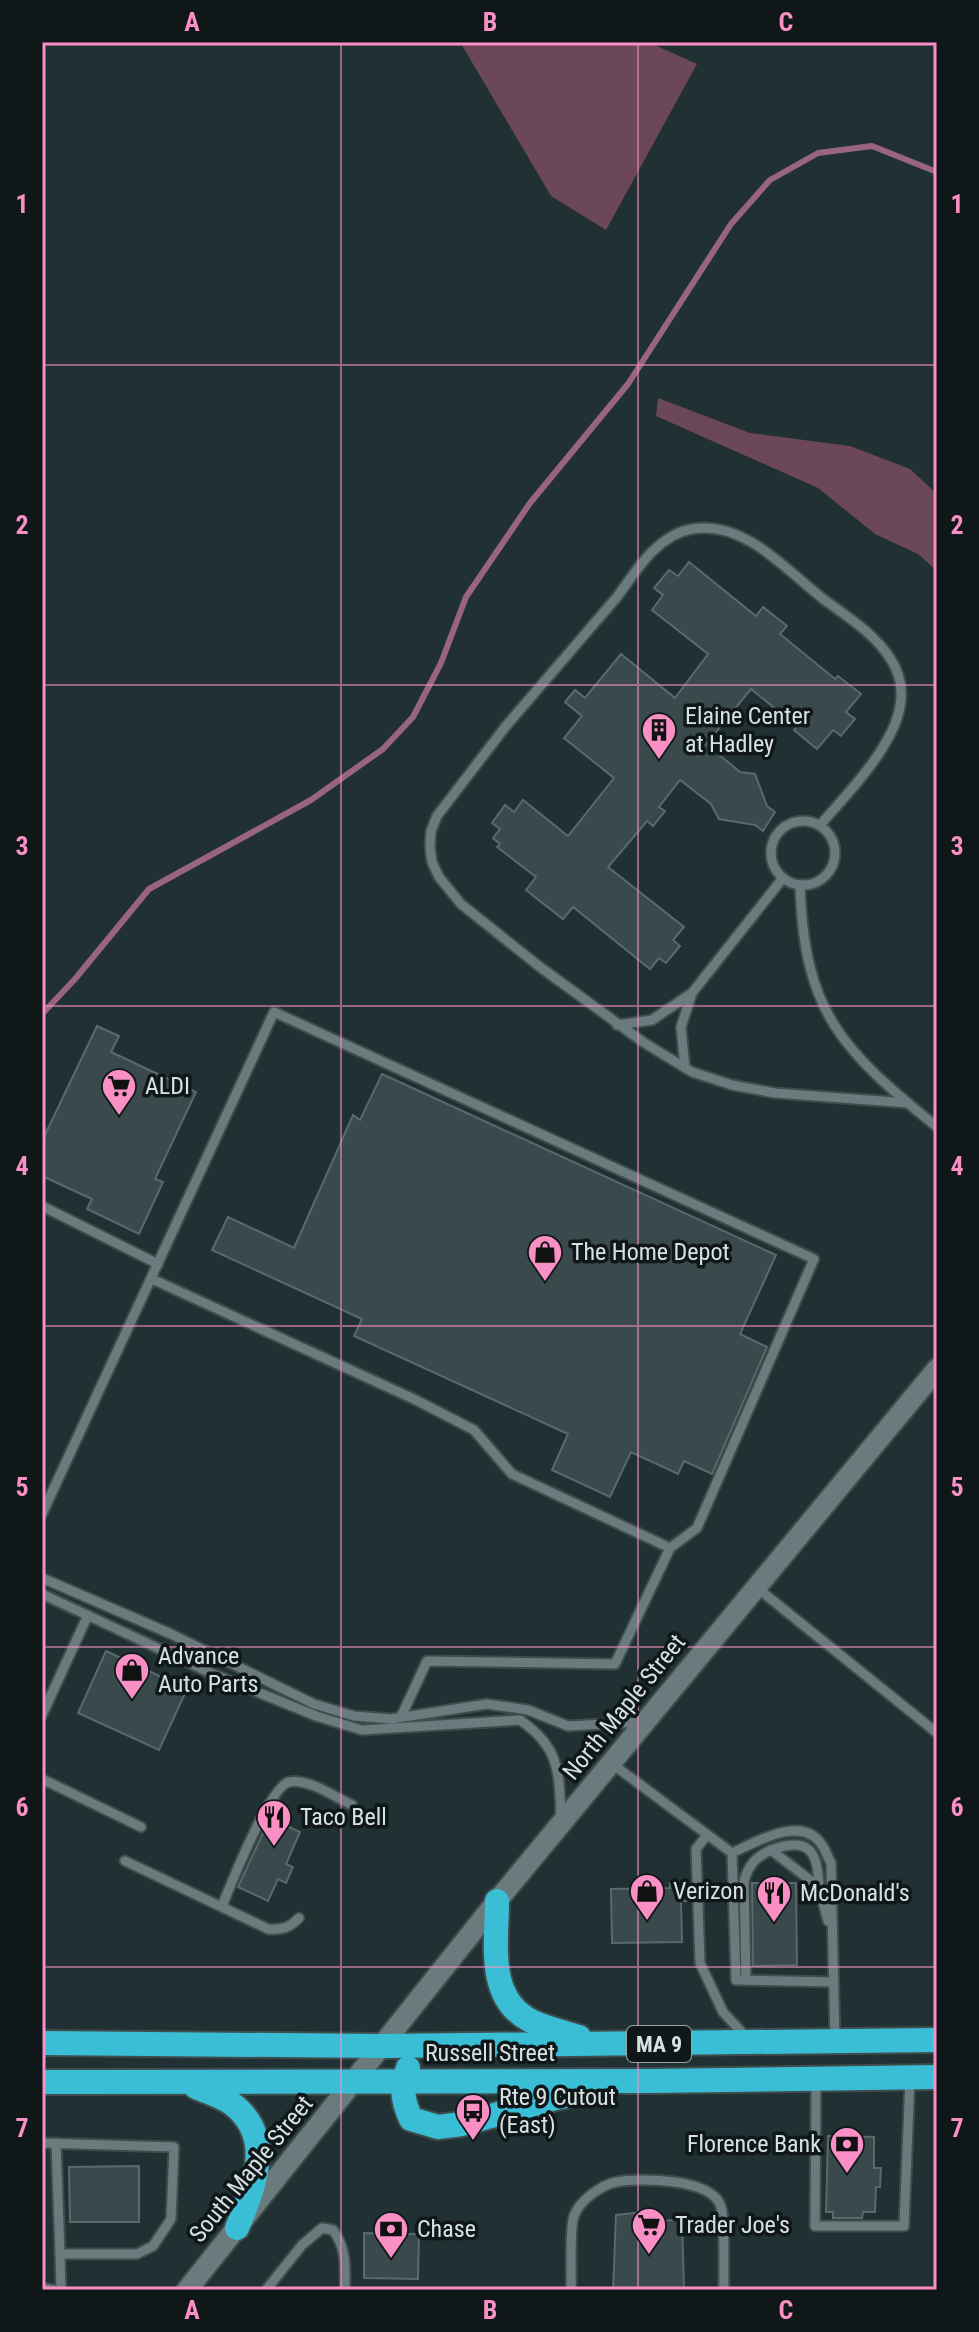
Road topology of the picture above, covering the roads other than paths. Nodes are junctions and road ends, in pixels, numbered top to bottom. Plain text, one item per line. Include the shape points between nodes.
1 (820, 825) junction
2 (783, 878) junction
3 (800, 885) junction
4 (692, 993) junction
5 (617, 1025) junction
6 (685, 1068) junction
7 (908, 1103) junction
8 (937, 1127) edge
9 (42, 1206) edge
10 (158, 1264) junction
11 (152, 1279) junction
12 (937, 1369) edge
13 (42, 1514) edge
14 (670, 1548) junction
15 (42, 1578) edge
16 (756, 1587) junction
17 (42, 1594) edge
18 (88, 1615) junction
19 (42, 1715) edge
20 (401, 1717) junction
21 (645, 1721) junction
22 (937, 1733) edge
23 (611, 1763) junction
24 (42, 1779) edge
25 (352, 1805) dead end
26 (562, 1823) junction
27 (141, 1827) dead end
28 (707, 1835) junction
29 (771, 1850) junction
30 (732, 1853) junction
31 (125, 1861) dead end
32 (819, 1887) junction
33 (497, 1901) junction
34 (222, 1906) junction
35 (299, 1918) dead end
36 (832, 1936) junction
37 (746, 1980) junction
38 (833, 1982) junction
39 (937, 2040) edge
40 (835, 2042) junction
41 (42, 2043) edge
42 (752, 2043) junction
43 (601, 2044) junction
44 (422, 2045) junction
45 (382, 2046) junction
46 (910, 2077) junction
47 (937, 2077) edge
48 (816, 2079) junction
49 (355, 2080) junction
50 (403, 2081) junction
51 (649, 2081) junction
52 (42, 2082) edge
53 (187, 2083) junction
54 (42, 2143) edge
55 (56, 2143) junction
56 (237, 2228) junction
57 (60, 2254) junction
58 (42, 2288) edge
59 (54, 2290) edge
60 (61, 2290) edge
61 (187, 2290) edge
62 (266, 2290) edge
63 (345, 2290) edge
64 (571, 2290) edge
65 (724, 2290) edge

1 - 2 lane via 794,822 777,834 771,854
1 - 3 lane via 833,840 835,860 825,877
1 - 5 lane via 893,730 901,700 896,667 860,626 768,553 713,528 677,533 649,556 506,726 437,816 430,839 435,869 461,904
2 - 3 lane
2 - 4 lane
3 - 7 lane via 807,959 822,1004 858,1058
4 - 5 lane via 652,1020
4 - 6 lane via 681,1027
5 - 6 lane
6 - 7 lane via 753,1090
7 - 8 lane
9 - 10 lane
10 - 11 lane
10 - 14 lane via 274,1012 814,1259 697,1528
11 - 13 lane
11 - 14 lane via 474,1430 512,1474
12 - 16 main road, North Maple Street
14 - 20 lane via 615,1664 427,1661
15 - 20 lane via 314,1704 354,1716
16 - 21 main road, North Maple Street
16 - 22 lane
17 - 18 lane
18 - 19 lane
18 - 26 lane via 213,1674 362,1730 520,1720 536,1731 559,1769
20 - 21 lane via 487,1704 528,1710 568,1726
21 - 23 main road, North Maple Street
23 - 26 main road, North Maple Street
23 - 28 lane
24 - 27 lane
25 - 34 lane via 302,1782 280,1785
26 - 33 main road, North Maple Street
28 - 30 lane
28 - 42 lane via 696,1849 700,1963 723,2012
29 - 32 lane
29 - 32 lane via 790,1843 812,1852 819,1864
29 - 37 lane via 758,1856 744,1881
30 - 36 lane via 776,1833 801,1832 821,1842 831,1863
30 - 37 lane via 736,1980
31 - 34 lane
32 - 36 lane
33 - 43 highway via 497,1976 513,2008 534,2022
33 - 45 main road, North Maple Street
34 - 35 lane via 268,1929 280,1930
36 - 38 lane
37 - 38 lane
38 - 40 lane
39 - 40 highway, Russell Street / MA 9
40 - 42 highway, Russell Street / MA 9
41 - 45 highway, Russell Street / MA 9
42 - 43 highway, Russell Street / MA 9
43 - 44 highway, Russell Street / MA 9
44 - 45 highway, Russell Street / MA 9
44 - 50 highway
45 - 49 main road, North Maple Street
46 - 47 highway, Russell Street / MA 9
46 - 48 highway, Russell Street / MA 9
46 - 48 lane via 904,2226 815,2226
48 - 51 highway, Russell Street / MA 9
49 - 50 highway, Russell Street / MA 9
49 - 53 highway, Russell Street / MA 9
49 - 56 main road, South Maple Street
50 - 51 highway, Russell Street / MA 9
50 - 51 highway via 402,2102 411,2119 438,2127
52 - 53 highway, Russell Street / MA 9
53 - 56 highway via 230,2102 254,2135 259,2159 255,2186
54 - 55 lane
55 - 57 lane
55 - 57 lane via 174,2147 171,2219 153,2246 137,2254
56 - 61 main road, South Maple Street
57 - 60 lane
58 - 59 lane
62 - 63 lane via 322,2228 333,2230 340,2239 346,2256
64 - 65 lane via 573,2216 602,2187 616,2182 678,2182 712,2194 721,2205

